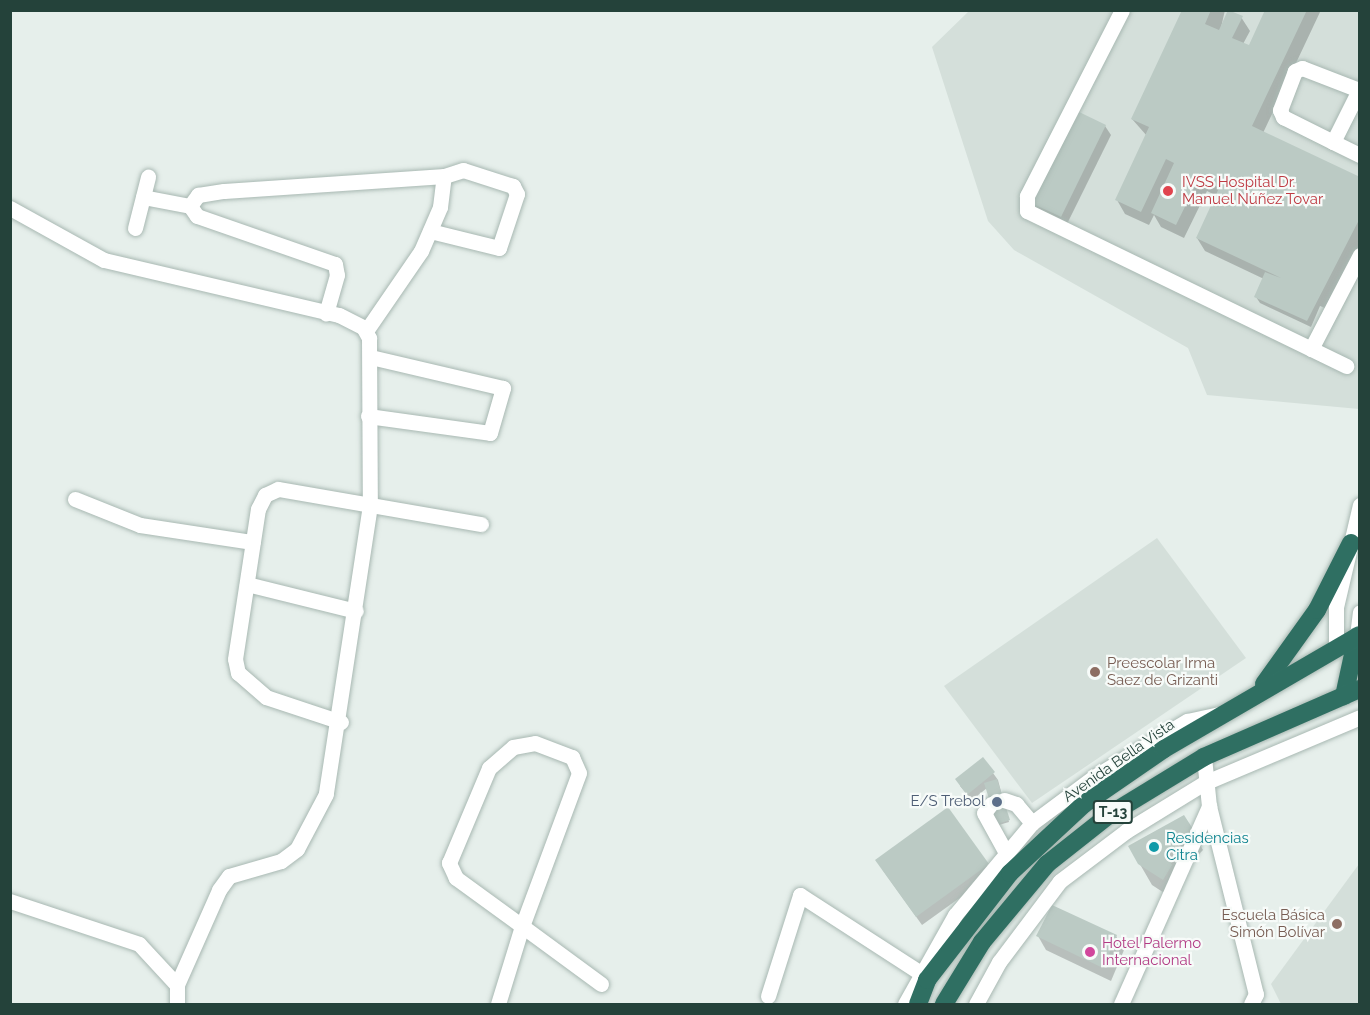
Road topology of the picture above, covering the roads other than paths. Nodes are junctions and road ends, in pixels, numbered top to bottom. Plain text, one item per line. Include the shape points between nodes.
1 (1122, 10) edge
2 (1359, 89) edge
3 (1333, 142) junction
4 (1359, 156) edge
5 (444, 176) junction
6 (148, 177) dead end
7 (143, 198) junction
8 (190, 206) junction
9 (10, 208) edge
10 (135, 228) dead end
11 (430, 231) junction
12 (1359, 255) edge
13 (326, 313) junction
14 (366, 331) junction
15 (1311, 349) junction
16 (371, 357) junction
17 (1346, 366) dead end
18 (368, 416) junction
19 (75, 499) dead end
20 (370, 505) junction
21 (1359, 505) edge
22 (481, 524) dead end
23 (253, 542) junction
24 (1351, 543) junction
25 (247, 584) junction
26 (356, 611) junction
27 (1359, 612) edge
28 (1358, 636) edge
29 (1329, 651) junction
30 (1357, 664) edge
31 (1354, 691) edge
32 (1255, 695) junction
33 (1228, 712) junction
34 (1359, 717) edge
35 (341, 722) junction
36 (1204, 757) junction
37 (1204, 783) junction
38 (1209, 806) junction
39 (1032, 823) junction
40 (1005, 851) junction
41 (10, 901) edge
42 (522, 926) junction
43 (919, 972) junction
44 (601, 984) dead end
45 (177, 985) junction
46 (768, 996) dead end
47 (1257, 1001) edge
48 (177, 1005) edge
49 (498, 1005) edge
50 (905, 1005) edge
51 (918, 1005) edge
52 (944, 1005) edge
53 (976, 1005) edge
54 (1121, 1005) edge

1 - 15 street via 1025,208
2 - 3 street
2 - 3 street via 1310,69 1295,71 1280,103 1283,117
3 - 4 street
5 - 8 street via 224,191 198,195
5 - 11 street
5 - 11 street via 463,170 513,186 517,194 499,248
6 - 7 street
7 - 8 street
7 - 10 street
8 - 13 street via 197,216 335,264 337,275
9 - 13 street via 104,260
11 - 14 street
12 - 15 street
13 - 14 street
14 - 16 street
15 - 17 street
16 - 18 street
16 - 18 street via 503,388 490,433
18 - 20 street
19 - 23 street via 140,525
20 - 22 street
20 - 23 street via 278,489 265,495 258,509
20 - 26 street
21 - 24 street
23 - 25 street
24 - 29 street
24 - 32 highway, T-13 via 1317,610
25 - 26 street
25 - 35 street via 235,659 238,673 266,697
26 - 35 street
27 - 28 street
28 - 29 highway, T-13
28 - 30 highway
29 - 30 highway
29 - 31 highway via 1344,669
29 - 32 highway, Avenida Bella Vista / T-13
30 - 31 highway
31 - 36 highway, T-13
32 - 33 highway, Avenida Bella Vista / T-13
33 - 39 street, T-13 via 1187,721
33 - 51 highway, Avenida Bella Vista / T-13 via 1084,804 1010,873 927,980
34 - 37 street, T-13
35 - 45 street via 326,794 308,832 280,861 229,876
36 - 37 street
36 - 52 highway, T-13 via 1108,815 1047,864 982,942
37 - 38 street
37 - 53 street, T-13 via 1060,881 999,962
38 - 47 street
38 - 54 street
39 - 40 street, T-13
39 - 40 street via 1016,804 997,802 984,813
40 - 43 street, T-13
41 - 45 street via 139,944
42 - 42 street via 579,773 572,757 535,742 513,747 489,768 449,863 456,878
42 - 44 street
42 - 49 street
43 - 46 street via 800,895
43 - 50 street, T-13
45 - 48 street

